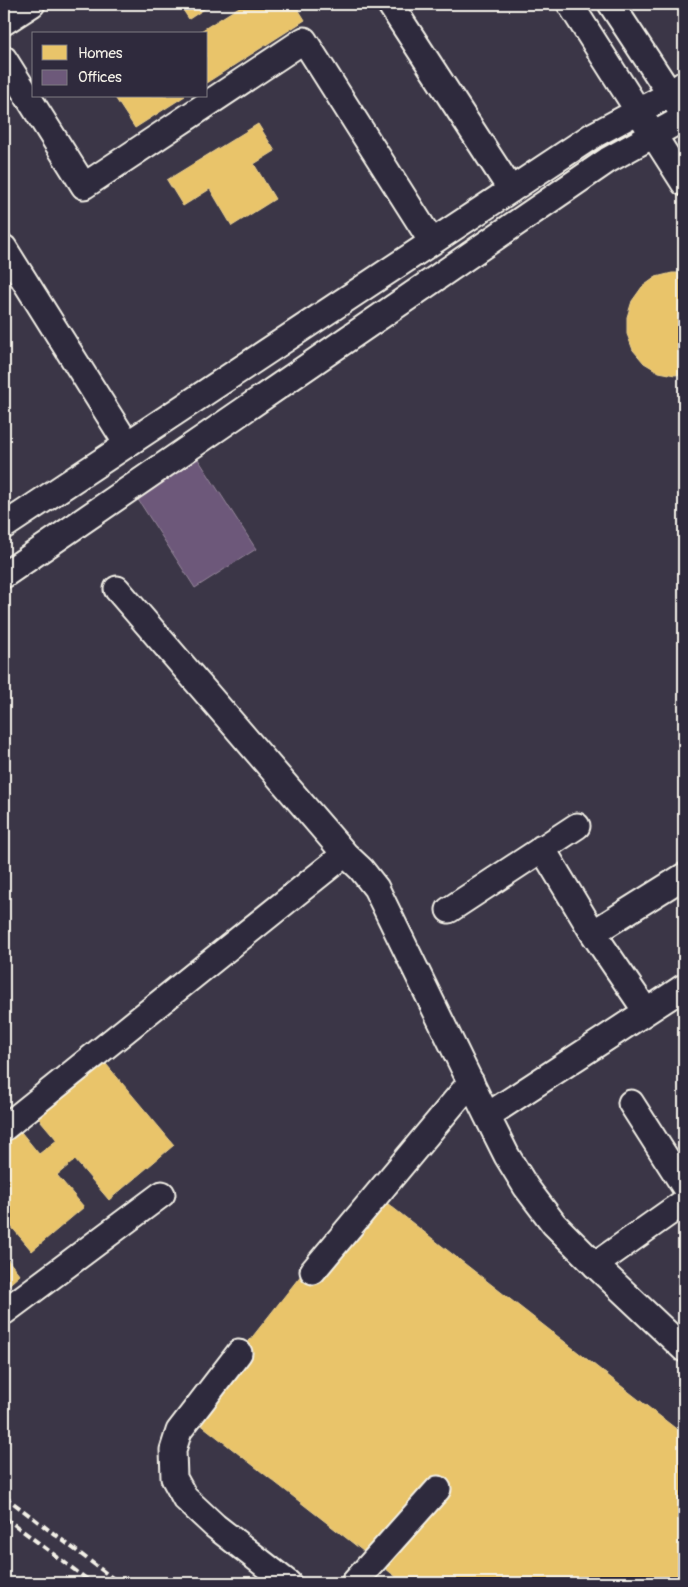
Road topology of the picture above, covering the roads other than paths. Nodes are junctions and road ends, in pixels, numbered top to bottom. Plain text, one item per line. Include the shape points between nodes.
1 (32, 4) edge
2 (570, 4) edge
3 (611, 4) edge
4 (394, 5) edge
5 (4, 22) edge
6 (4, 59) edge
7 (677, 89) edge
8 (638, 111) junction
9 (684, 117) edge
10 (654, 136) junction
11 (684, 183) edge
12 (511, 190) junction
13 (458, 225) junction
14 (432, 242) junction
15 (4, 248) edge
16 (477, 250) junction
17 (127, 444) junction
18 (6, 519) edge
19 (33, 555) junction
20 (4, 575) edge
21 (117, 588) dead end
22 (577, 826) dead end
23 (542, 848) junction
24 (345, 854) junction
25 (684, 876) edge
26 (449, 910) dead end
27 (593, 933) junction
28 (684, 987) edge
29 (646, 1011) junction
30 (471, 1082) junction
31 (631, 1103) dead end
32 (487, 1116) junction
33 (4, 1128) edge
34 (684, 1186) edge
35 (162, 1194) dead end
36 (684, 1202) edge
37 (595, 1265) junction
38 (313, 1272) dead end
39 (4, 1312) edge
40 (684, 1349) edge
41 (239, 1353) dead end
42 (438, 1489) dead end
43 (288, 1583) edge
44 (354, 1583) edge

1 - 5 street
2 - 8 street
3 - 7 street
4 - 12 street
6 - 14 street via 84,186 304,40
7 - 8 street
7 - 9 street
8 - 10 street
8 - 12 street via 592,136
9 - 10 street
10 - 11 street
10 - 16 street via 608,160
12 - 13 street
13 - 14 street
13 - 16 street
14 - 17 street
15 - 17 street
16 - 19 street
17 - 18 street
18 - 19 street
19 - 20 street
21 - 24 street
22 - 23 street
23 - 26 street
23 - 27 street
24 - 30 street via 376,888
24 - 33 street
25 - 27 street
27 - 29 street
28 - 29 street
29 - 32 street
30 - 32 street
30 - 38 street
31 - 34 street
32 - 37 street via 526,1187 554,1224
35 - 39 street
36 - 37 street
37 - 40 street
41 - 43 street via 178,1431 173,1450 174,1478 184,1498
42 - 44 street

